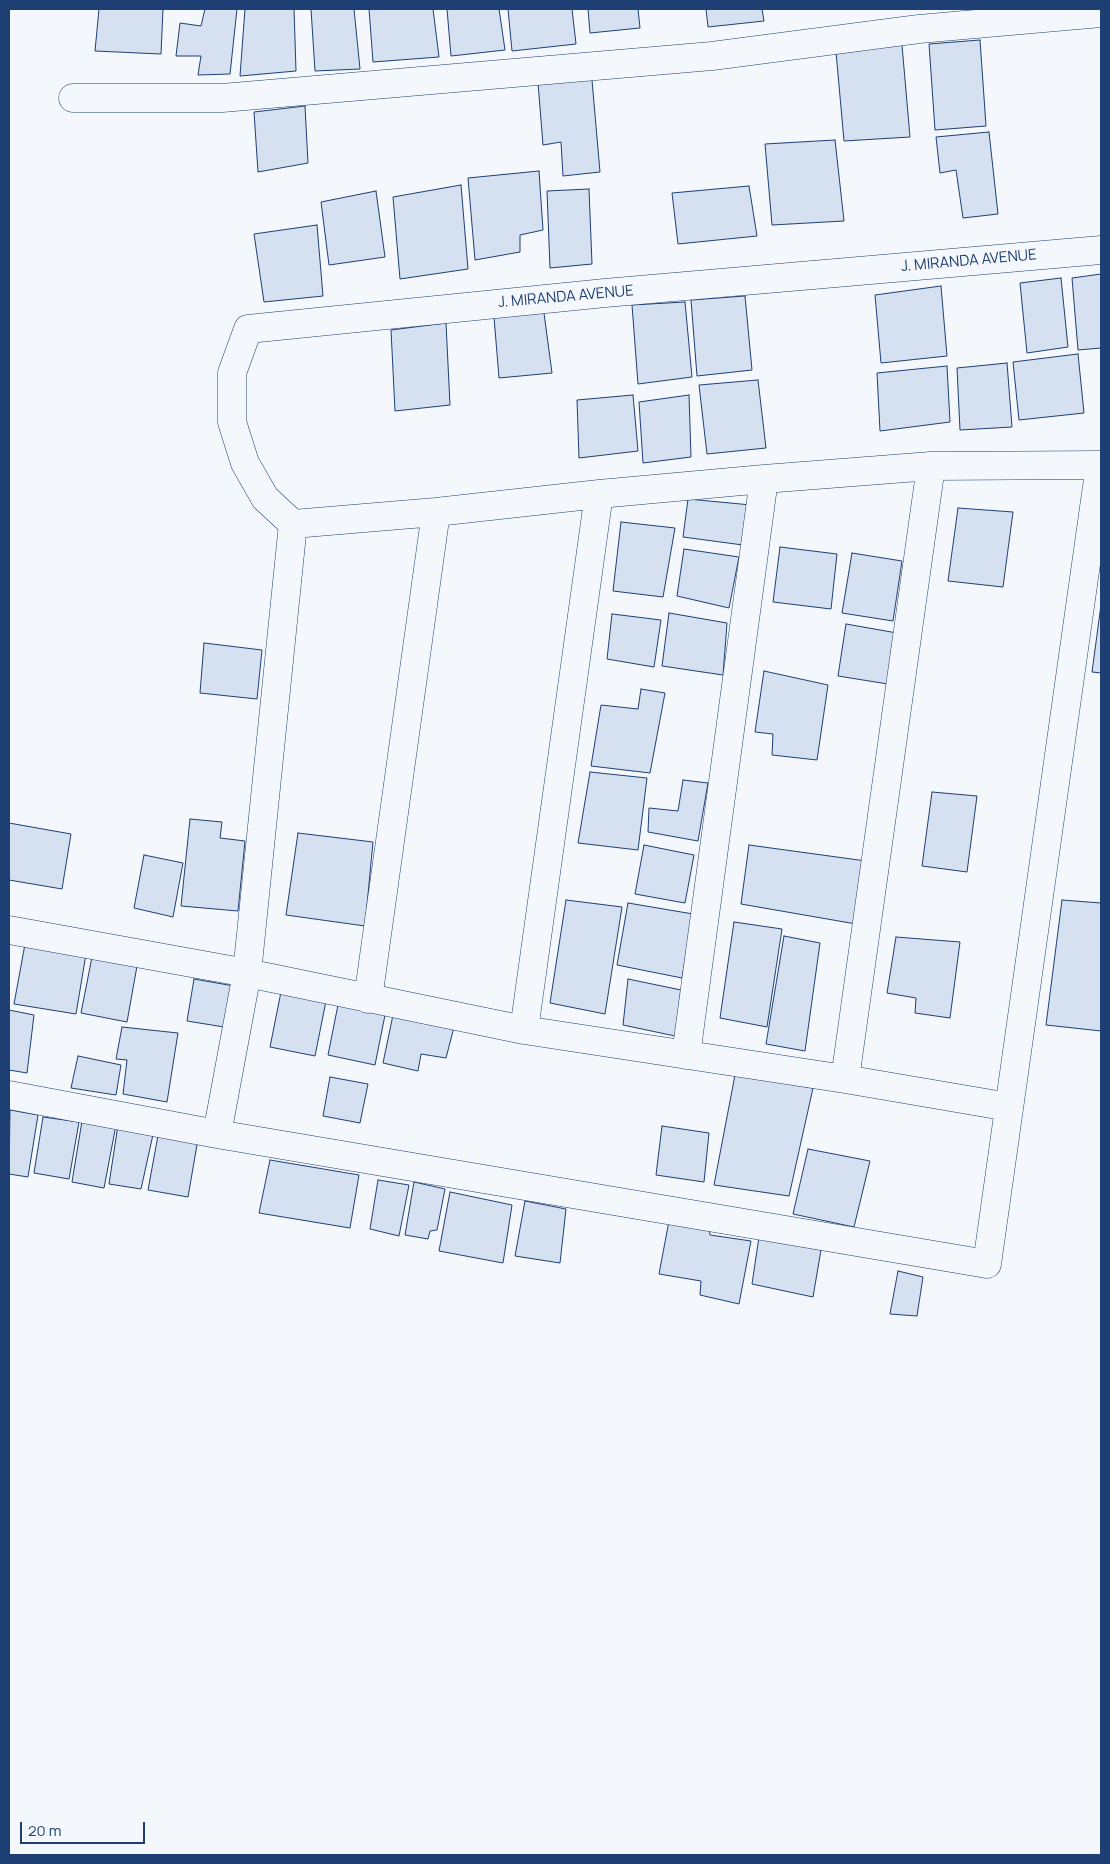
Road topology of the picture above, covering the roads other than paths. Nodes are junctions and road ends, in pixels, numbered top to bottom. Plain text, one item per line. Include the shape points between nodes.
1 (1101, 13) edge
2 (73, 98) dead end
3 (1101, 250) edge
4 (931, 466) junction
5 (764, 479) junction
6 (599, 494) junction
7 (436, 512) junction
8 (293, 524) junction
9 (9, 930) edge
10 (247, 973) junction
11 (368, 999) junction
12 (524, 1030) junction
13 (686, 1055) junction
14 (845, 1079) junction
15 (9, 1095) edge
16 (1009, 1107) junction
17 (217, 1134) junction

1 - 2 street via 919,29 712,56 222,98
3 - 8 street, J. MIRANDA AVENUE via 605,293 248,329 232,373 232,422 245,463 265,498
4 - 5 street
4 - 14 street
4 - 16 street via 1100,465
5 - 6 street
5 - 13 street
6 - 7 street
6 - 12 street
7 - 8 street
7 - 11 street
8 - 10 street
9 - 10 street
10 - 11 street
10 - 17 street
11 - 12 street
12 - 13 street
13 - 14 street
14 - 16 street
15 - 17 street
16 - 17 street via 987,1264

